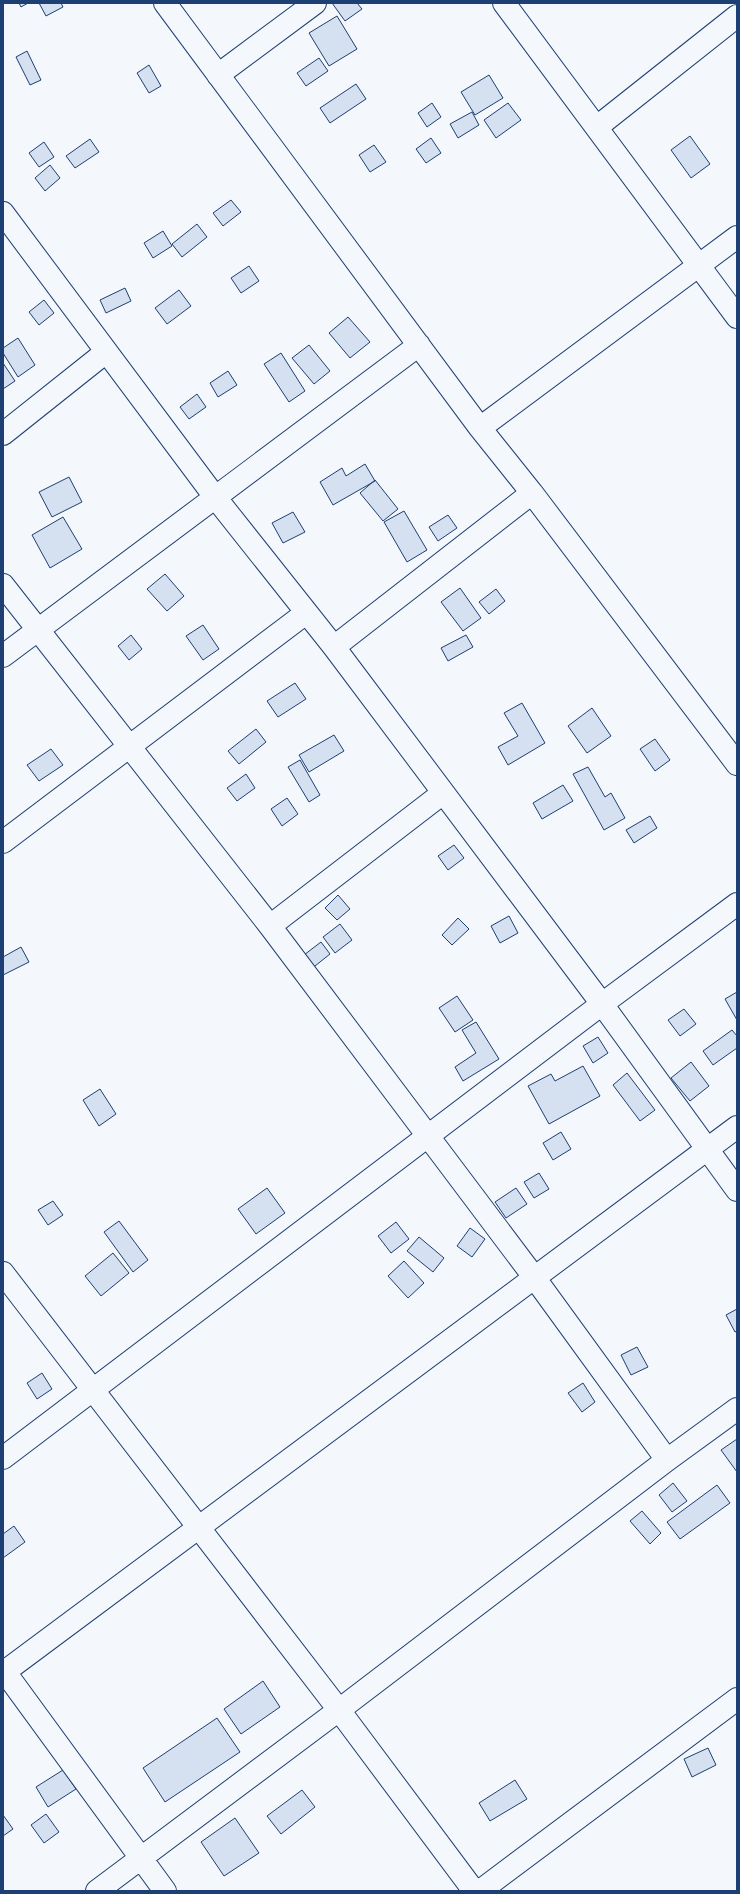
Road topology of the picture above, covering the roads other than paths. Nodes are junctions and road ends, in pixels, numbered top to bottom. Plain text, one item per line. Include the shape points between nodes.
1 (165, 3) edge
2 (315, 3) edge
3 (504, 3) edge
4 (737, 16) edge
5 (218, 75) junction
6 (597, 127) junction
7 (3, 213) edge
8 (737, 237) edge
9 (699, 264) junction
10 (737, 317) edge
11 (419, 345) junction
12 (106, 352) junction
13 (480, 428) junction
14 (3, 434) edge
15 (532, 493) junction
16 (215, 497) junction
17 (3, 585) edge
18 (306, 613) junction
19 (37, 630) junction
20 (334, 647) junction
21 (3, 656) edge
22 (131, 747) junction
23 (737, 764) edge
24 (443, 792) junction
25 (3, 842) edge
26 (737, 904) edge
27 (270, 926) junction
28 (602, 1004) junction
29 (737, 1127) edge
30 (427, 1137) junction
31 (707, 1150) junction
32 (737, 1190) edge
33 (3, 1273) edge
34 (534, 1277) junction
35 (92, 1389) junction
36 (737, 1409) edge
37 (3, 1458) edge
38 (668, 1460) junction
39 (199, 1528) junction
40 (4, 1673) edge
41 (737, 1699) edge
42 (339, 1710) junction
43 (141, 1858) junction
44 (97, 1891) edge
45 (165, 1891) edge
46 (474, 1891) edge
47 (480, 1891) edge

1 - 5 street
2 - 5 street
3 - 6 street
4 - 6 street
5 - 11 street
6 - 9 street
7 - 12 street
8 - 9 street
9 - 10 street
9 - 13 street
11 - 13 street
11 - 16 street
12 - 14 street
12 - 16 street
13 - 15 street
15 - 20 street
15 - 23 street
16 - 18 street
16 - 19 street
17 - 19 street
18 - 20 street
18 - 22 street
19 - 21 street
19 - 22 street
20 - 24 street
22 - 25 street
22 - 27 street
24 - 27 street
24 - 28 street
26 - 28 street
27 - 30 street
28 - 30 street
28 - 31 street
29 - 31 street
30 - 34 street
30 - 35 street
31 - 32 street
31 - 34 street
33 - 35 street
34 - 38 street
34 - 39 street
35 - 37 street
35 - 39 street
36 - 38 street
38 - 42 street
39 - 40 street
39 - 42 street
40 - 43 street
41 - 47 street
42 - 43 street
42 - 46 street
43 - 44 street
43 - 45 street

